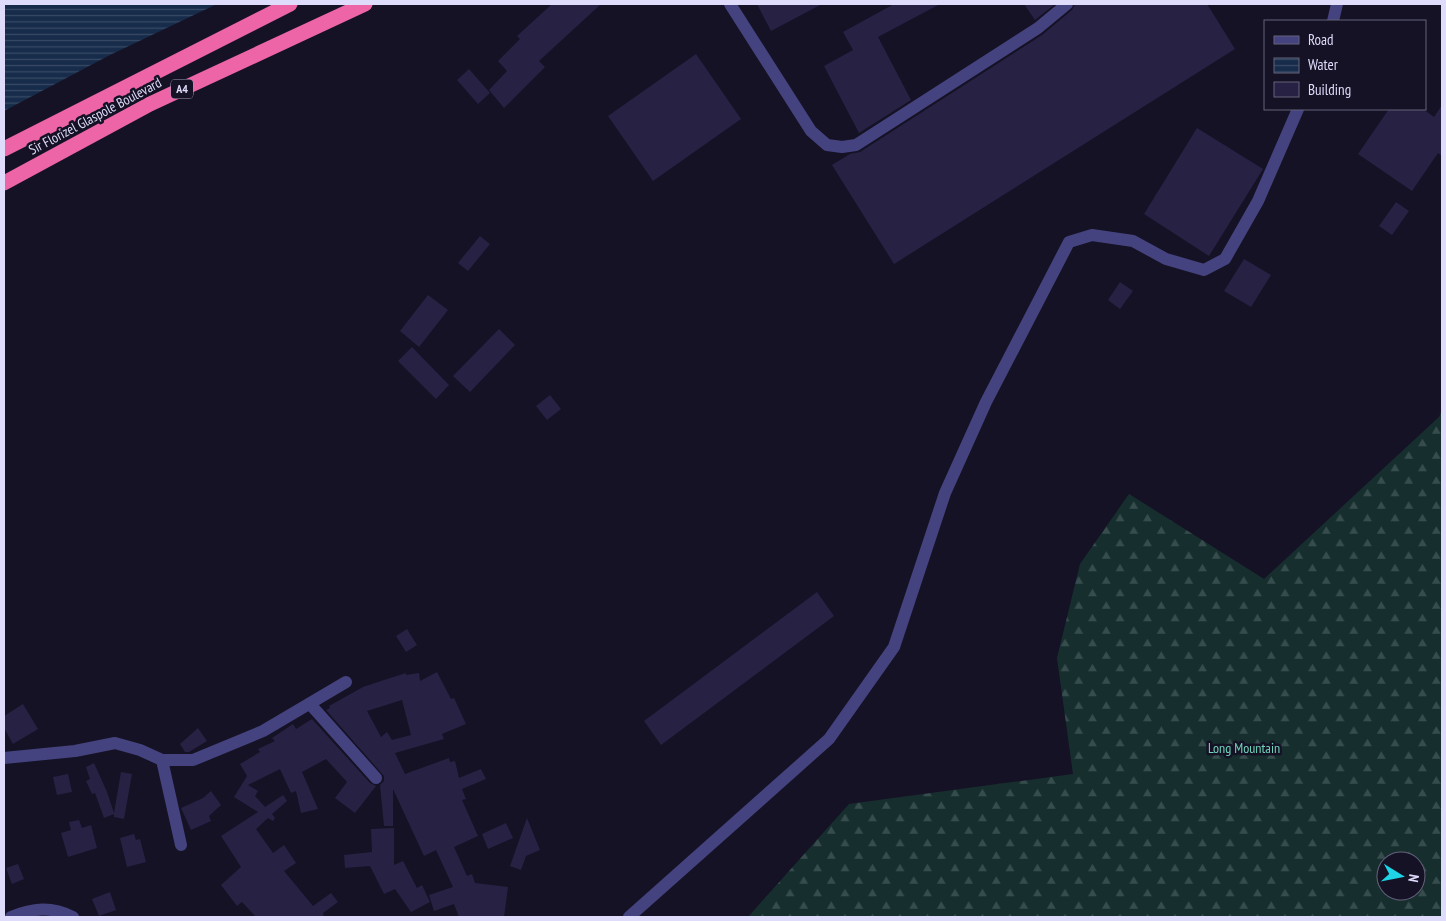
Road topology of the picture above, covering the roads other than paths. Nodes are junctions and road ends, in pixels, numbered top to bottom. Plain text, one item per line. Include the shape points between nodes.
1 (290, 4) edge
2 (365, 4) edge
3 (730, 4) edge
4 (1067, 4) edge
5 (1337, 4) edge
6 (1334, 20) edge
7 (1298, 110) edge
8 (4, 149) edge
9 (4, 183) edge
10 (346, 682) dead end
11 (310, 704) junction
12 (4, 758) edge
13 (162, 760) junction
14 (376, 778) dead end
15 (181, 845) dead end
16 (11, 917) edge
17 (73, 917) edge
18 (629, 917) edge

1 - 8 highway, Sir Florizel Glaspole Boulevard / A4
2 - 9 highway, Sir Florizel Glaspole Boulevard / A4 via 150,104
3 - 4 street via 811,131 827,145 842,147 856,145 886,127 1038,28
5 - 6 street
7 - 18 street via 1258,201 1225,260 1204,270 1166,259 1133,241 1092,235 1069,242 986,402 945,492 894,647 829,739
10 - 11 street
11 - 13 street via 263,731 192,760
11 - 14 street
12 - 13 street via 116,743
13 - 15 street
16 - 17 street via 28,910 60,911

